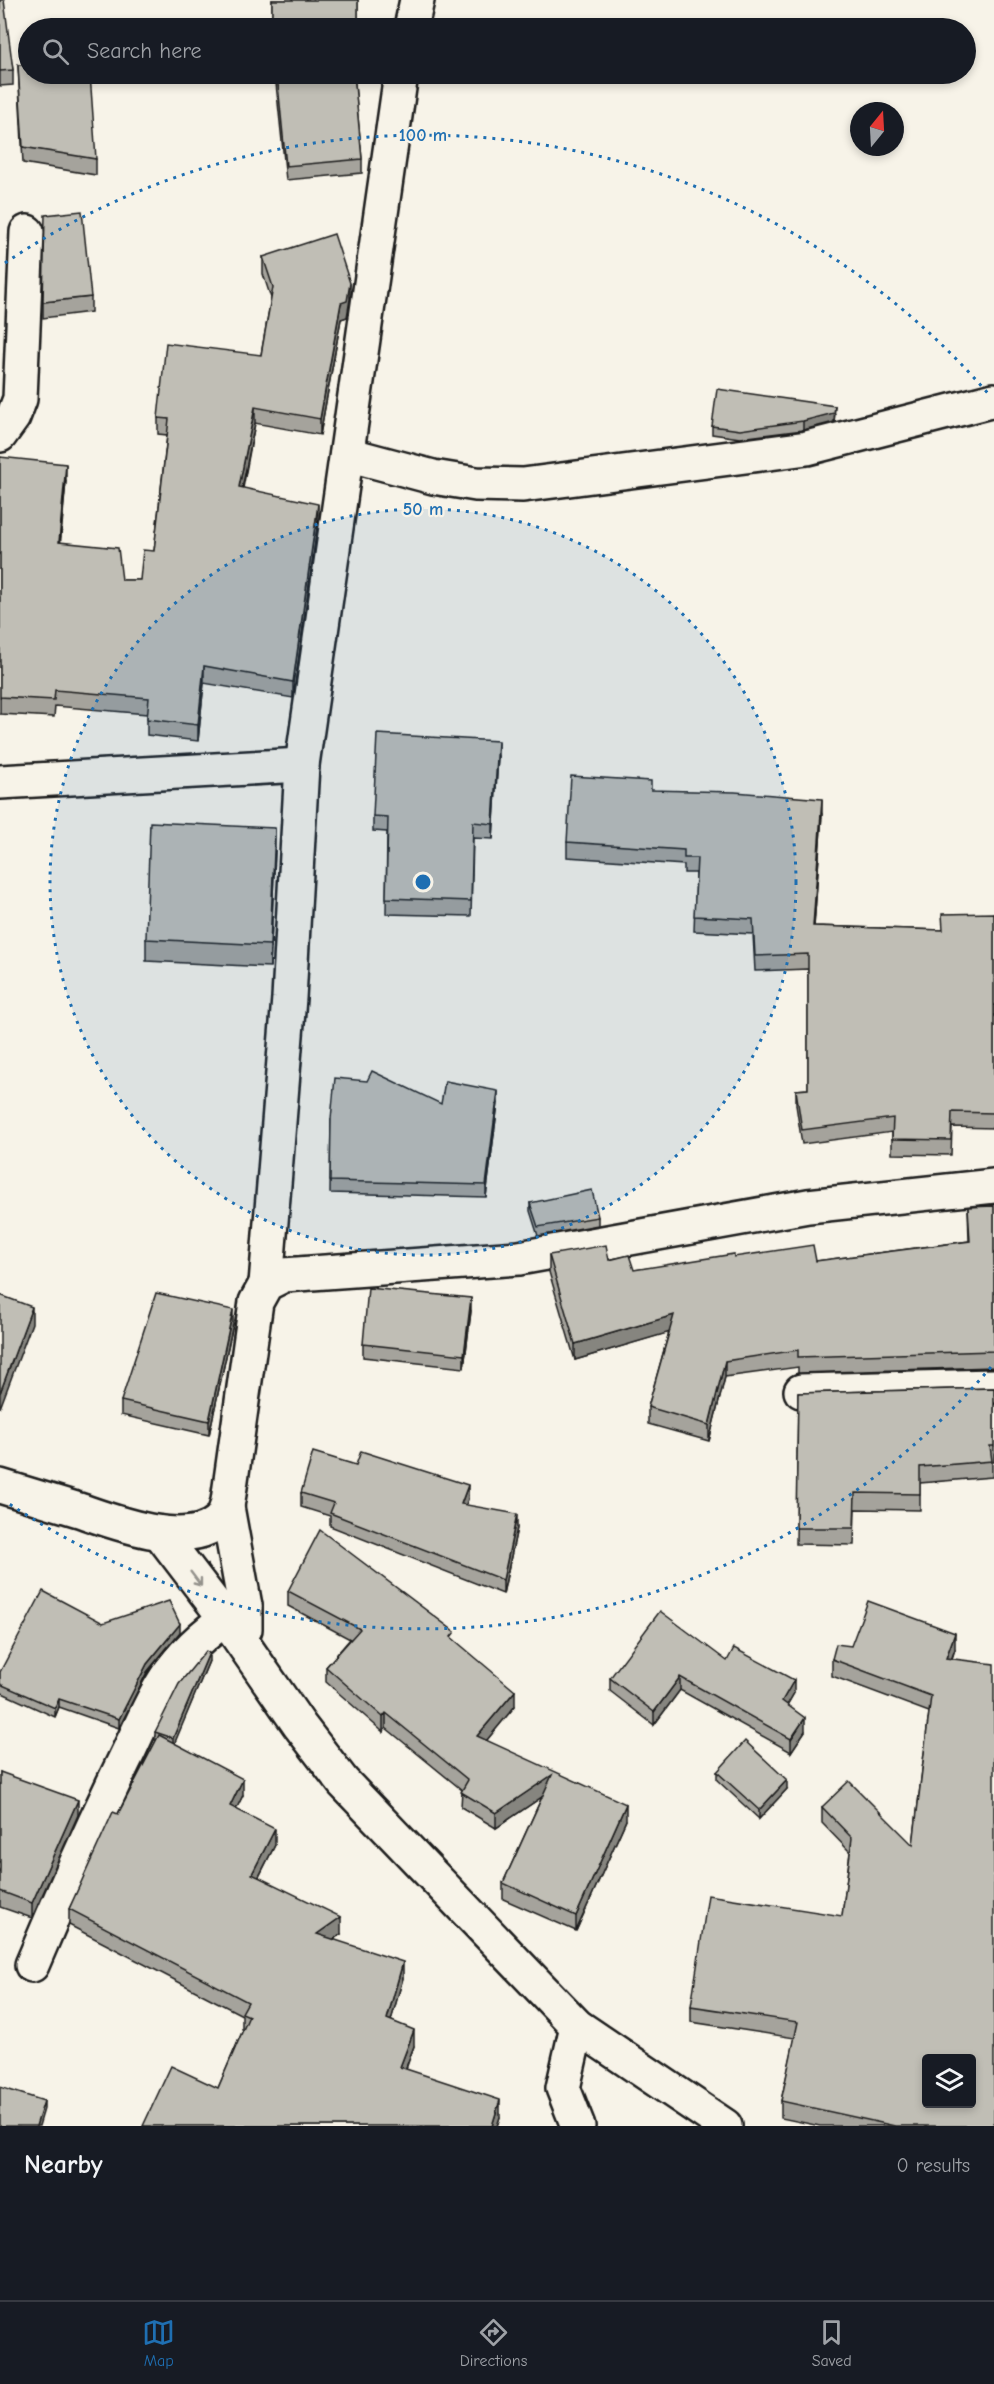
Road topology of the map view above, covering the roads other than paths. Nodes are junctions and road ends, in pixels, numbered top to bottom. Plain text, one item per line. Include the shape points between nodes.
1 (417, 0) edge
2 (413, 18) edge
3 (400, 84) edge
4 (27, 232) dead end
5 (994, 400) edge
6 (0, 435) edge
7 (347, 454) junction
8 (302, 765) junction
9 (0, 782) edge
10 (994, 1186) edge
11 (266, 1284) junction
12 (994, 1386) edge
13 (801, 1391) edge
14 (0, 1486) edge
15 (227, 1507) junction
16 (160, 1533) junction
17 (235, 1612) junction
18 (32, 1965) dead end
19 (577, 2026) junction
20 (578, 2126) edge
21 (725, 2126) edge

1 - 2 street
3 - 7 street
4 - 6 street via 20,399
5 - 7 street via 807,448 523,485 476,484 432,477
7 - 8 street
8 - 9 street
8 - 11 street via 289,998
10 - 11 street via 798,1207 519,1258 284,1275
11 - 15 street via 256,1302
12 - 13 street
14 - 16 street
15 - 16 street via 220,1519 208,1527
15 - 17 street
16 -> 17 street
17 - 18 street via 197,1642 170,1672 80,1852
17 - 19 street via 245,1645 343,1782
19 - 20 street via 563,2088
19 - 21 street

